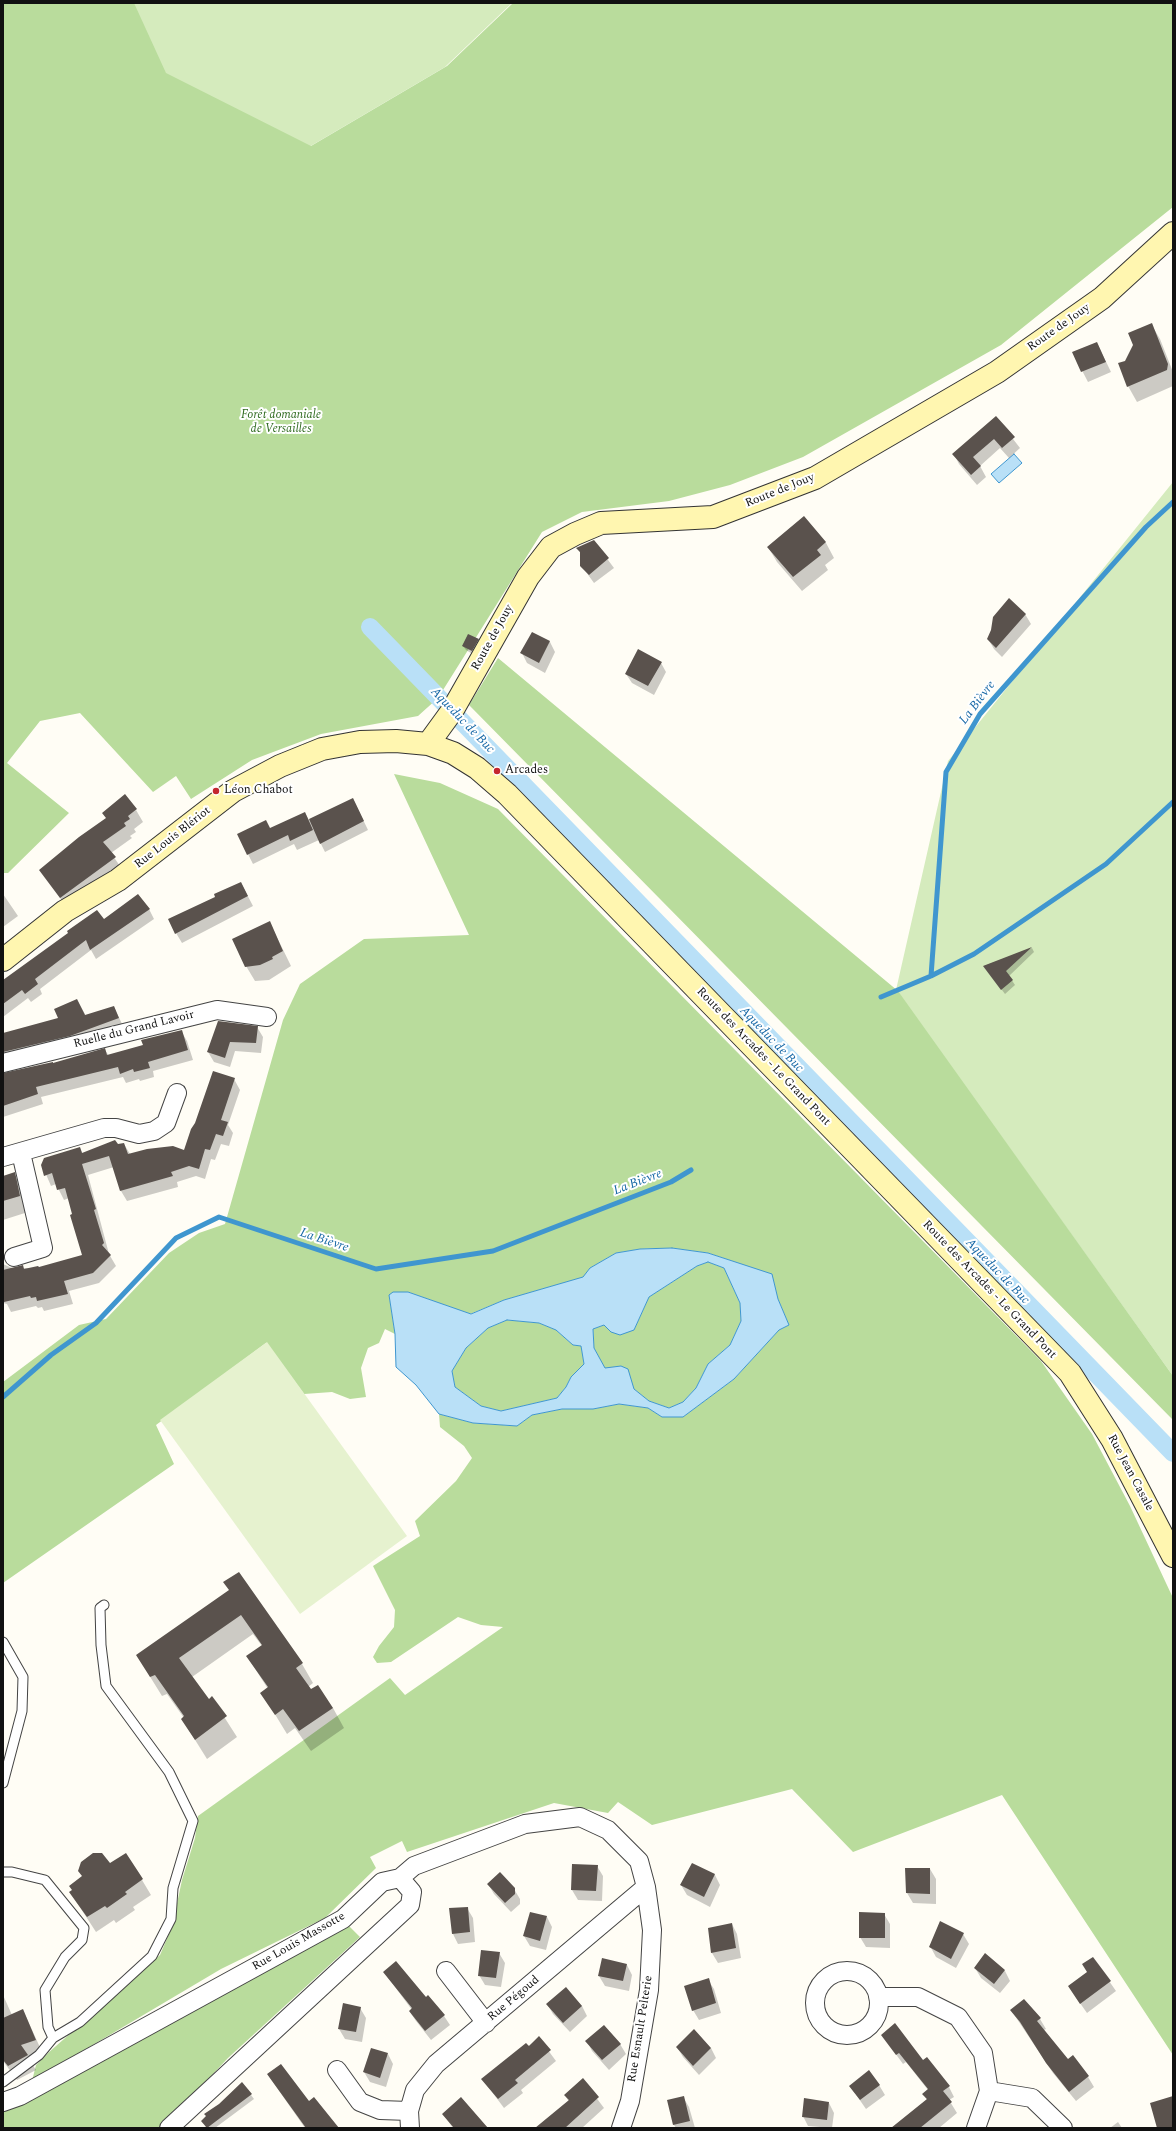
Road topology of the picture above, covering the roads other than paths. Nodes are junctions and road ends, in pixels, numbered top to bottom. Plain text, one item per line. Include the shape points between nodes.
1 (1173, 233) edge
2 (428, 744) junction
3 (3, 960) edge
4 (267, 1017) dead end
5 (3, 1063) edge
6 (177, 1094) dead end
7 (21, 1153) junction
8 (3, 1157) edge
9 (14, 1257) dead end
10 (1083, 1391) joint
11 (1173, 1556) edge
12 (104, 1605) dead end
13 (3, 1642) edge
14 (3, 1783) edge
15 (3, 1872) edge
16 (400, 1878) junction
17 (646, 1887) junction
18 (446, 1971) dead end
19 (878, 1997) dead end
20 (486, 2023) junction
21 (53, 2038) junction
22 (337, 2070) dead end
23 (3, 2082) edge
24 (989, 2091) junction
25 (3, 2102) edge
26 (410, 2120) edge
27 (169, 2128) edge
28 (621, 2128) edge
29 (976, 2128) edge
30 (1063, 2128) edge

1 - 2 main road, Route de Jouy via 1102,298 997,372 815,478 713,517 601,524 574,534 551,547 528,577 452,711
2 - 3 main road, Rue Louis Blériot via 396,741 360,742 322,749 280,766 233,791 118,880 65,911
2 - 10 main road, Route des Arcades - Le Grand Pont via 453,753 477,768 507,794 1070,1373
4 - 5 street, Ruelle du Grand Lavoir via 217,1010
6 - 7 street via 166,1123 154,1131 139,1134 116,1128 104,1128
7 - 8 street
7 - 9 street via 43,1248
10 - 11 main road, Rue Jean Casale via 1116,1445
12 - 21 lane via 100,1608 100,1638 106,1686 169,1772 193,1821 173,1888 171,1919 152,1956 80,2022
13 - 14 lane via 22,1677 22,1712
15 - 21 lane via 45,1880 84,1928 82,1940 65,1957 45,1990 48,2026
16 - 17 street, Rue Esnault Pelterie via 414,1866 525,1824 580,1817 608,1830 639,1861
16 - 25 street, Rue Louis Massotte via 382,1882 342,1919 20,2096
16 - 27 street via 412,1892 410,1905
17 - 20 street, Rue Pégoud
17 - 28 street, Rue Esnault Pelterie via 652,1930 649,1990 630,2100
18 - 20 street
19 - 24 street via 918,1996 958,2017 983,2053
20 - 26 street, Rue Pégoud via 436,2064 415,2090
21 - 23 lane via 39,2055
22 - 26 street via 360,2102
24 - 29 street
24 - 30 street via 1032,2098

